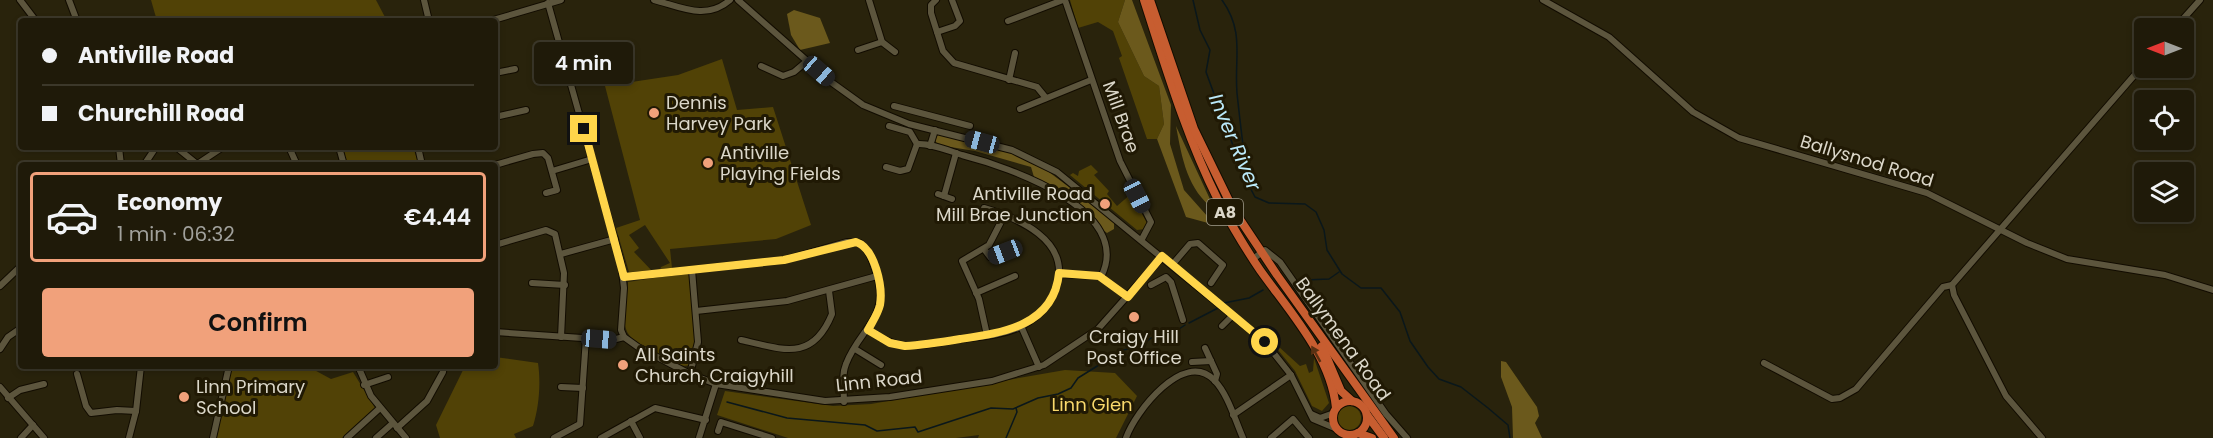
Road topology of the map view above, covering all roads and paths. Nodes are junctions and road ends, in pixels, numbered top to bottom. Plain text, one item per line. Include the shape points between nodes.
1 (20, 0) edge
2 (69, 0) edge
3 (424, 0) edge
4 (561, 0) edge
5 (654, 0) edge
6 (730, 0) edge
7 (738, 0) edge
8 (869, 0) edge
9 (936, 0) edge
10 (952, 0) edge
11 (1064, 0) edge
12 (1144, 0) edge
13 (1150, 0) edge
14 (1543, 0) edge
15 (2200, 0) edge
16 (548, 3) junction
17 (724, 3) edge
18 (34, 18) edge
19 (76, 18) edge
20 (428, 18) edge
21 (2184, 18) edge
22 (498, 19) edge
23 (1008, 21) dead end
24 (937, 32) junction
25 (882, 42) junction
26 (858, 50) dead end
27 (895, 52) dead end
28 (1015, 53) dead end
29 (807, 61) junction
30 (761, 66) dead end
31 (515, 69) dead end
32 (498, 72) edge
33 (2134, 76) edge
34 (1008, 80) junction
35 (1091, 80) junction
36 (1046, 98) junction
37 (894, 106) dead end
38 (1020, 109) dead end
39 (526, 110) dead end
40 (498, 116) edge
41 (946, 121) junction
42 (889, 126) dead end
43 (970, 126) dead end
44 (935, 130) junction
45 (944, 133) junction
46 (917, 144) junction
47 (930, 146) junction
48 (180, 150) edge
49 (219, 150) edge
50 (956, 153) junction
51 (592, 159) junction
52 (194, 162) edge
53 (201, 162) edge
54 (498, 164) edge
55 (886, 167) dead end
56 (552, 171) junction
57 (546, 193) dead end
58 (952, 199) dead end
59 (984, 208) dead end
60 (1005, 214) junction
61 (2000, 229) junction
62 (615, 239) junction
63 (1142, 239) junction
64 (498, 244) edge
65 (984, 249) junction
66 (1005, 252) dead end
67 (1261, 252) junction
68 (561, 254) junction
69 (1162, 256) junction
70 (1253, 259) junction
71 (1172, 265) junction
72 (1285, 268) junction
73 (18, 269) edge
74 (692, 270) junction
75 (1059, 273) junction
76 (1148, 273) junction
77 (1276, 275) junction
78 (877, 276) junction
79 (1015, 276) dead end
80 (624, 277) junction
81 (1101, 277) junction
82 (532, 283) dead end
83 (1211, 283) dead end
84 (565, 285) junction
85 (1952, 285) junction
86 (0, 286) edge
87 (2213, 290) edge
88 (829, 291) junction
89 (976, 293) junction
90 (1128, 297) junction
91 (1299, 307) junction
92 (696, 311) junction
93 (1233, 315) junction
94 (1183, 320) dead end
95 (1021, 326) junction
96 (1222, 326) dead end
97 (18, 330) edge
98 (868, 330) junction
99 (498, 332) edge
100 (987, 335) junction
101 (561, 337) junction
102 (624, 337) junction
103 (586, 338) junction
104 (741, 340) dead end
105 (1206, 348) dead end
106 (0, 349) edge
107 (855, 349) junction
108 (1211, 361) junction
109 (1192, 362) dead end
110 (1764, 363) dead end
111 (881, 364) dead end
112 (1039, 367) junction
113 (141, 369) edge
114 (228, 369) edge
115 (359, 369) edge
116 (443, 372) dead end
117 (76, 374) dead end
118 (690, 374) junction
119 (1291, 375) junction
120 (388, 377) dead end
121 (1215, 381) junction
122 (44, 384) dead end
123 (364, 384) junction
124 (716, 384) junction
125 (0, 387) edge
126 (561, 387) dead end
127 (583, 387) junction
128 (8, 398) junction
129 (1352, 401) junction
130 (844, 402) junction
131 (380, 408) junction
132 (136, 411) junction
133 (1335, 411) junction
134 (1308, 412) junction
135 (1233, 415) junction
136 (1367, 415) junction
137 (1384, 418) junction
138 (706, 420) junction
139 (631, 421) junction
140 (33, 425) junction
141 (395, 426) junction
142 (1337, 429) junction
143 (718, 431) dead end
144 (1358, 433) junction
145 (761, 436) edge
146 (21, 438) edge
147 (44, 438) edge
148 (129, 438) edge
149 (213, 438) edge
150 (347, 438) edge
151 (376, 438) edge
152 (406, 438) edge
153 (554, 438) edge
154 (601, 438) edge
155 (640, 438) edge
156 (699, 438) edge
157 (772, 438) edge
158 (1126, 438) edge
159 (1243, 438) edge
160 (1271, 438) edge
161 (1309, 438) edge
162 (1372, 438) edge
163 (1384, 438) edge
164 (1394, 438) edge
165 (1407, 438) edge
166 (2042, 438) edge

1 - 18 street
2 - 19 street
3 - 20 street
4 - 16 street
5 - 17 street via 704,13
6 - 17 street
7 - 29 street
8 - 25 street
9 - 24 street via 931,8
10 - 24 street via 960,21
11 - 23 street
11 - 35 street, Mill Brae
12 - 70 highway, Ballymena Road / A8 via 1202,164
13 - 67 highway, Ballymena Road / A8 via 1181,95 1210,166
14 - 61 street, Ballysnod Road via 1617,43 1693,112 1726,132 1927,193
15 - 21 street
16 - 22 street
16 - 51 street
24 - 34 street via 943,51 954,63
25 - 26 street
25 - 27 street
28 - 34 street
29 - 30 street via 783,76
29 - 44 street via 863,105 891,118
31 - 32 street
33 - 61 street
34 - 36 street via 1041,89
35 - 36 street
35 - 63 street, Mill Brae via 1120,161 1151,222
36 - 38 street
37 - 41 street
39 - 40 street
41 - 43 street
41 - 45 street
42 - 46 street via 909,132
44 - 45 street
44 - 47 street
45 - 63 street via 1012,150 1047,165
46 - 47 street
46 - 55 street via 909,168 900,171
47 - 50 street
48 - 52 street
49 - 53 street
50 - 58 street via 941,195
50 - 81 street via 1022,173 1072,203 1106,242 1108,261
51 - 56 street
51 - 62 street
54 - 56 street via 542,153
56 - 57 street via 557,190
59 - 60 street
60 - 65 street
60 - 75 street via 1045,239 1055,253
61 - 85 street
61 - 87 street, Ballysnod Road via 2067,259 2165,275
62 - 68 street
62 - 80 street
63 - 69 street
64 - 68 street via 549,230 556,236
65 - 66 street via 990,257
65 - 89 street via 962,262
67 - 70 street
67 - 72 street, Ballymena Road via 1269,251
67 - 77 highway, Ballymena Road / A8
68 - 84 street
69 - 71 street
69 - 76 street, Linn Road
133 -> 70 highway, Ballymena Road / A8 via 1333,391 1314,350
71 - 83 street via 1190,244 1197,243 1224,265
71 - 93 street
72 - 77 street, Ballymena Road
72 - 137 street, Ballymena Road
73 - 86 street
74 - 78 street via 790,259 853,242 868,251
74 - 80 street
74 - 92 street
75 - 81 street
75 - 95 street via 1051,300
76 - 90 street, Linn Road
76 - 94 street via 1154,282 1166,277 1171,282
77 - 91 highway, Ballymena Road / A8
78 - 88 street
78 - 98 street via 880,304
79 - 89 street
80 - 102 street via 620,323
81 - 90 street
82 - 84 street
84 - 101 street
85 - 110 street via 1943,287 1856,388 1840,398 1829,398
85 - 166 street via 2006,396
88 - 92 street via 787,302
88 - 104 street via 832,315 808,347 786,350
89 - 100 street
90 - 112 street, Linn Road via 1087,338
91 - 129 highway, A8 via 1324,349 1341,391
91 - 137 highway, Ballymena Road / A8
92 - 118 street via 698,342
93 - 96 street
93 - 119 street via 1272,350
95 - 100 street
95 - 112 street
97 - 106 street
98 - 100 street via 890,343 905,346
98 - 107 street
99 - 101 street
101 - 103 street
102 - 103 street
102 - 118 street, Linn Road
103 - 127 street
105 - 108 street
107 - 111 street
107 - 130 street via 844,369
108 - 109 street
108 - 121 street via 1217,374
112 - 130 street, Linn Road via 992,381
113 - 132 street
114 - 149 street
115 - 123 street
116 - 141 street via 428,400
117 - 132 street via 91,413
118 - 124 street, Linn Road
119 - 134 street
119 - 135 street
120 - 123 street
121 - 135 street
121 - 158 street via 1199,372 1174,378 1141,410
122 - 128 street via 20,390
123 - 131 street
124 - 130 street, Linn Road
124 - 138 street
125 - 128 street
126 - 127 street
127 - 153 street via 580,423
128 - 140 street
129 - 133 highway
129 - 136 highway, A8 via 1361,405
131 - 141 street
131 - 150 street
132 - 148 street
133 - 134 street via 1320,418
133 - 142 highway, A8
134 - 142 street via 1316,422
135 - 159 street
136 - 144 highway via 1365,426
136 - 163 highway, A8
137 - 164 highway, Ballymena Road / A8
137 - 165 street, Ballymena Road
138 - 139 street via 657,408
138 - 156 street
139 - 154 street
139 - 155 street
140 - 146 street
140 - 147 street
141 - 151 street
141 - 152 street
142 - 144 highway via 1347,435
143 - 145 street via 721,422
144 - 162 highway
145 - 157 street
160 - 161 street via 1293,419

